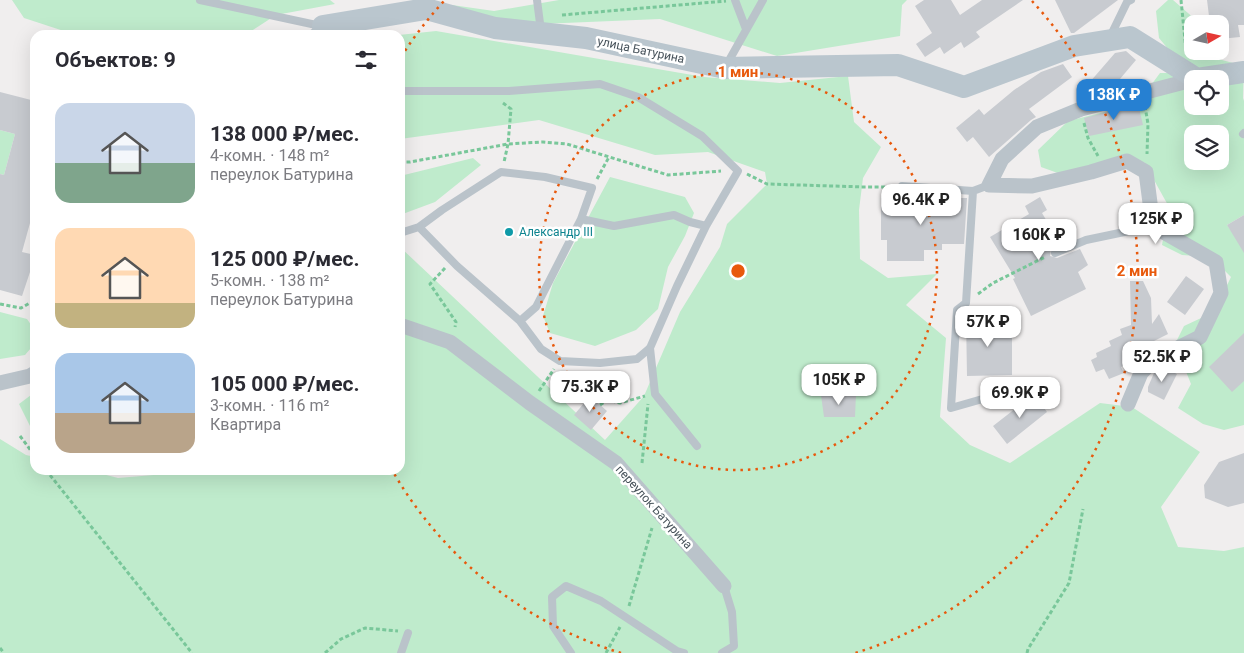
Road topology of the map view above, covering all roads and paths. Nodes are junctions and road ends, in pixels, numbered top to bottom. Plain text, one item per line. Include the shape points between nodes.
1 (200, 0) edge
2 (537, 0) edge
3 (735, 0) edge
4 (763, 0) edge
5 (1131, 0) edge
6 (1181, 0) edge
7 (423, 4) edge
8 (540, 25) junction
9 (313, 30) edge
10 (328, 30) edge
11 (746, 30) junction
12 (1108, 41) junction
13 (725, 68) junction
14 (1193, 70) edge
15 (1184, 72) edge
16 (1244, 72) edge
17 (1229, 74) edge
18 (1184, 81) edge
19 (405, 91) edge
20 (488, 92) junction
21 (1142, 93) junction
22 (1081, 109) junction
23 (508, 144) junction
24 (609, 157) junction
25 (405, 162) edge
26 (1104, 168) junction
27 (738, 171) junction
28 (501, 172) junction
29 (1146, 172) junction
30 (989, 185) junction
31 (902, 186) joint
32 (592, 188) junction
33 (974, 191) junction
34 (581, 219) junction
35 (706, 226) junction
36 (1153, 226) junction
37 (419, 227) junction
38 (405, 231) edge
39 (1054, 253) joint
40 (452, 260) junction
41 (30, 303) edge
42 (966, 303) junction
43 (0, 304) edge
44 (520, 321) junction
45 (405, 327) edge
46 (450, 342) junction
47 (650, 348) junction
48 (560, 361) junction
49 (30, 376) edge
50 (0, 383) edge
51 (1021, 388) dead end
52 (530, 403) junction
53 (1128, 404) dead end
54 (600, 405) dead end
55 (20, 436) dead end
56 (697, 446) dead end
57 (30, 449) edge
58 (642, 463) dead end
59 (50, 475) edge
60 (1083, 509) dead end
61 (657, 510) junction
62 (724, 586) joint
63 (626, 618) junction
64 (408, 633) joint
65 (0, 648) edge
66 (4, 653) edge
67 (192, 653) edge
68 (325, 653) edge
69 (401, 653) edge
70 (571, 653) edge
71 (606, 653) edge
72 (684, 653) edge
73 (722, 653) edge
74 (1027, 653) edge

1 - 9 lane, улица Батурина
2 - 8 lane
3 - 8 path
3 - 11 lane
4 - 11 lane
5 - 12 lane via 1127,2
6 - 14 path
7 - 8 street, улица Батурина via 495,28
7 - 10 street, улица Батурина
8 - 13 street, улица Батурина
11 - 13 lane
12 - 13 street, улица Батурина via 1074,46 964,87 898,65
12 - 15 street, улица Батурина via 1130,37
16 - 17 street
18 - 21 street
19 - 20 lane
20 - 23 path via 511,109
20 - 27 lane via 600,84 638,97 702,136
21 - 22 street
21 - 29 path via 1148,124
22 - 26 path via 1088,138
22 - 30 street via 1037,127 1002,159
23 - 24 path via 567,144
23 - 25 path
23 - 28 path
24 - 27 path via 668,175
24 - 32 path
26 - 29 street via 1127,160
26 - 30 street via 1032,186
27 - 31 path via 767,184
27 - 35 lane
28 - 32 lane via 545,177
28 - 37 lane
29 - 36 street
30 - 33 lane
31 - 33 lane
32 - 34 lane
33 - 42 lane
34 - 35 lane via 614,226 674,215
34 - 44 lane via 536,306
35 - 47 lane
36 - 39 lane via 1086,240
36 - 53 street via 1216,262 1221,293 1200,338 1154,360 1141,373
37 - 38 lane
37 - 40 lane
39 - 42 path via 993,283
40 - 44 lane
40 - 46 path via 430,284 456,322
41 - 43 path via 21,308
42 - 51 lane via 957,310 951,408
44 - 48 lane via 541,349
45 - 46 street, переулок Батурина
46 - 52 street, переулок Батурина
47 - 48 lane via 637,359 600,364
47 - 56 lane via 655,394
48 - 52 path
49 - 50 street
52 - 61 street, переулок Батурина via 616,463
54 - 58 path via 607,400 620,403 649,395
55 - 57 path
59 - 67 path
60 - 74 path via 1069,583
61 - 62 street, переулок Батурина
61 - 63 path
62 - 73 lane via 732,612 734,646
63 - 70 lane via 601,601 566,586 552,597 553,626
63 - 71 path
63 - 72 lane
64 - 68 path via 365,628 341,639
64 - 69 lane
65 - 66 path

